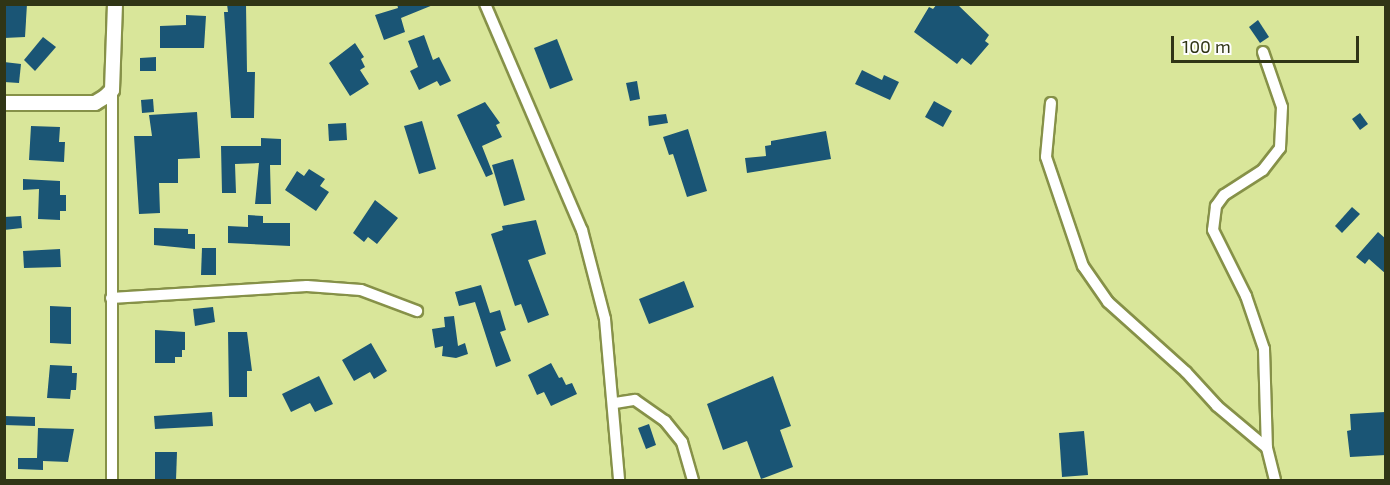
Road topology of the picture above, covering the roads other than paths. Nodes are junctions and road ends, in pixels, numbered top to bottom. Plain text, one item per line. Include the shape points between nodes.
1 (115, 4) edge
2 (485, 4) edge
3 (1263, 52) dead end
4 (112, 90) junction
5 (4, 103) edge
6 (1051, 103) dead end
7 (111, 297) junction
8 (417, 310) dead end
9 (615, 403) junction
10 (1267, 448) junction
11 (112, 480) edge
12 (619, 480) edge
13 (693, 480) edge
14 (1275, 480) edge

1 - 4 street
2 - 9 street via 582,230 605,319
3 - 10 street via 1282,107 1280,148 1263,170 1224,195 1216,206 1214,230 1250,305 1264,349
4 - 5 street via 95,103
4 - 7 street
6 - 10 street via 1046,157 1083,266 1108,302
7 - 8 street via 307,286 361,290
7 - 11 street
9 - 12 street
9 - 13 street via 635,400 665,421 682,442
10 - 14 street

